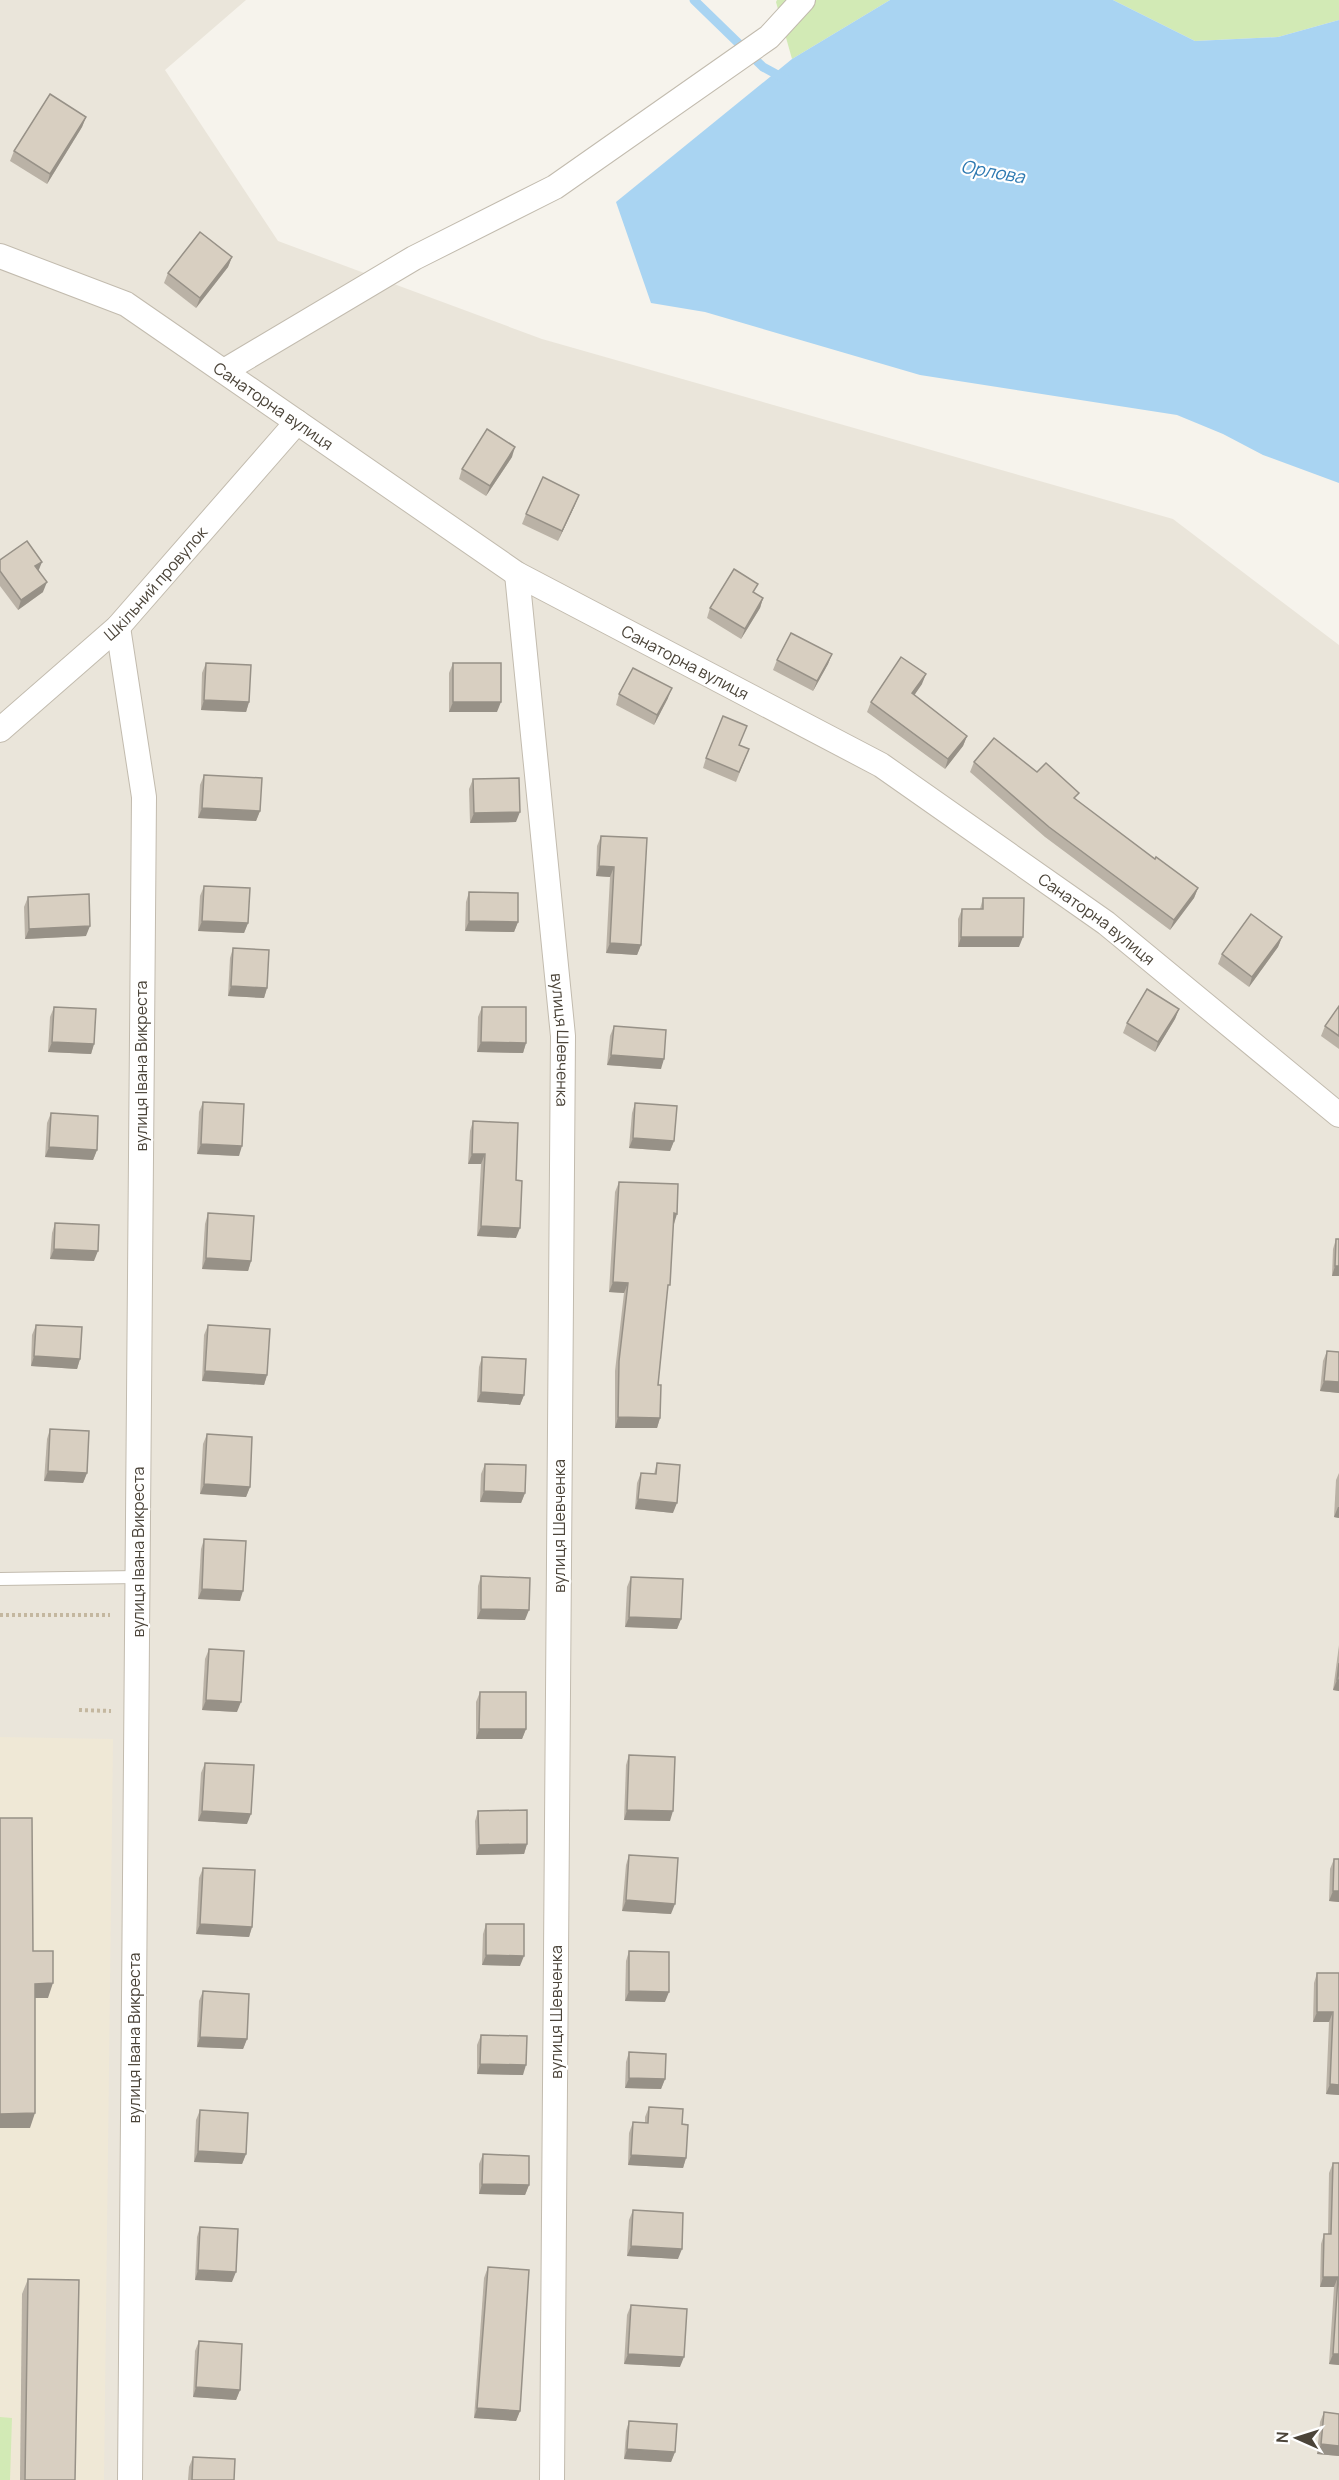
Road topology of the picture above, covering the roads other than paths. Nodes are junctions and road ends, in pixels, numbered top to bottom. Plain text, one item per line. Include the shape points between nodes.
1 (803, 0) edge
2 (0, 256) edge
3 (224, 371) junction
4 (297, 422) junction
5 (518, 574) junction
6 (118, 627) junction
7 (0, 730) edge
8 (1339, 1115) edge
9 (137, 1577) junction
10 (0, 1579) edge
11 (130, 2480) edge
12 (552, 2480) edge

1 - 3 street via 769,37 555,187 414,258
2 - 3 street, Санаторна вулиця via 126,304
3 - 4 street, Санаторна вулиця
4 - 5 street, Санаторна вулиця
4 - 6 street, Шкільний провулок
5 - 8 street, Санаторна вулиця via 881,765 1106,923
5 - 12 street, вулиця Шевченка via 563,1036
6 - 7 street, Шкільний провулок
6 - 9 street, вулиця Івана Викреста via 144,797
9 - 10 lane
9 - 11 street, вулиця Івана Викреста

